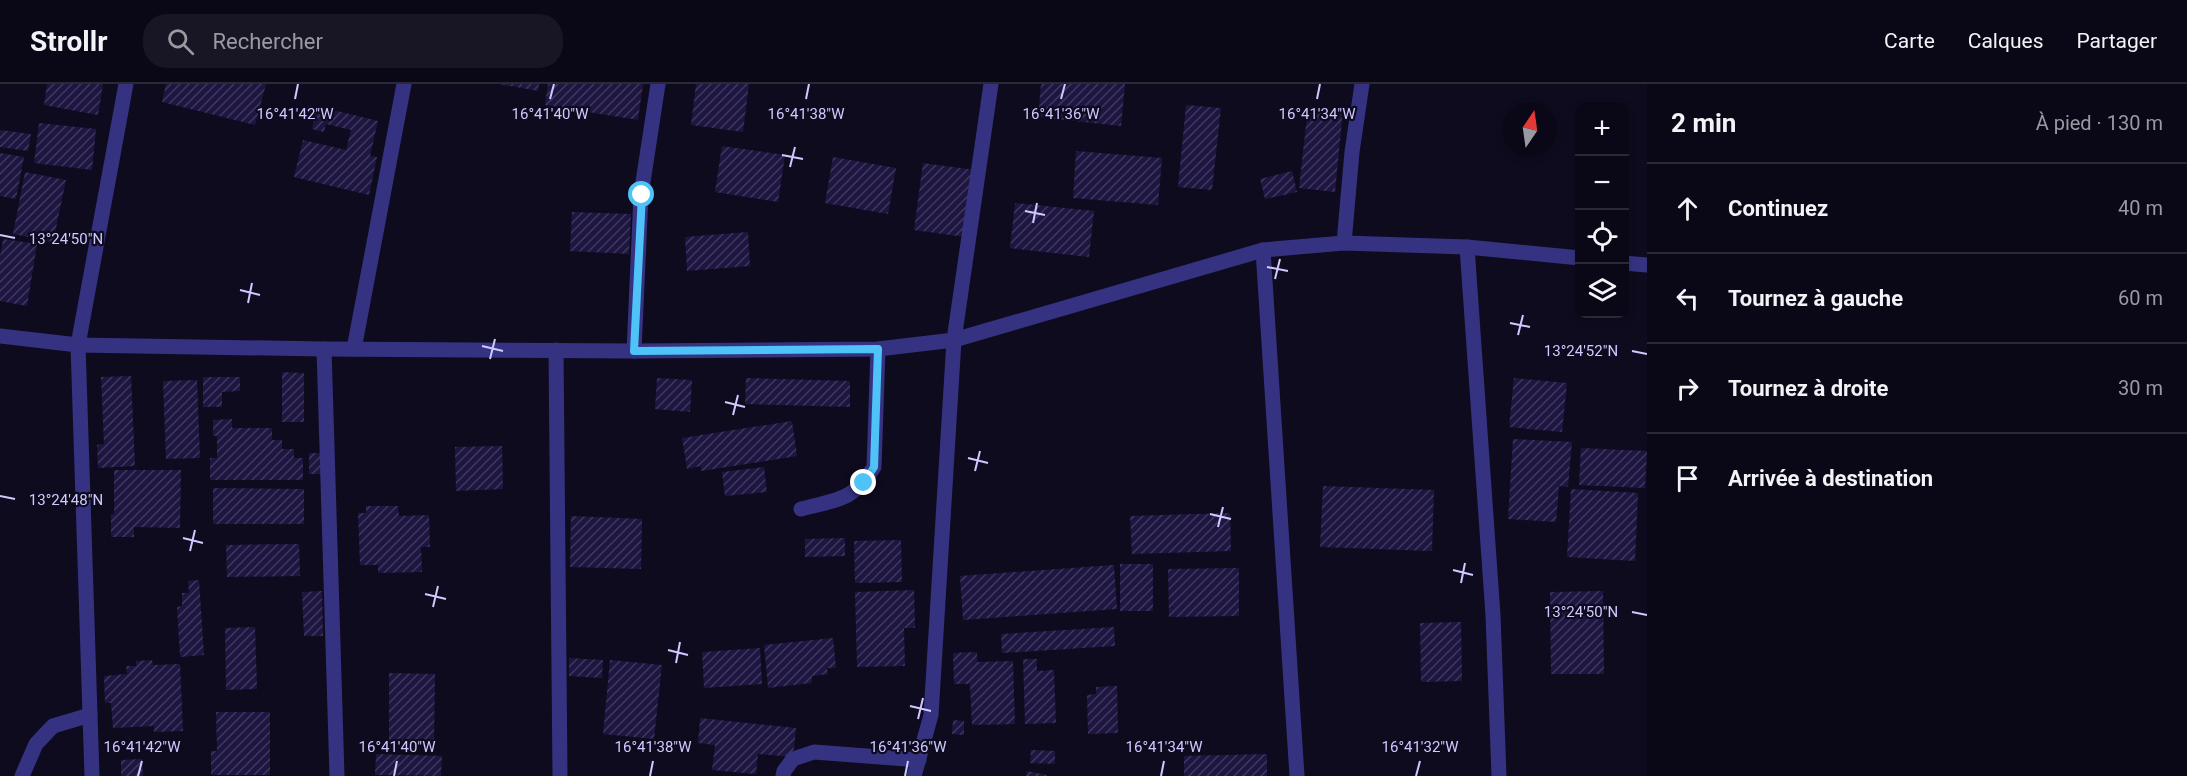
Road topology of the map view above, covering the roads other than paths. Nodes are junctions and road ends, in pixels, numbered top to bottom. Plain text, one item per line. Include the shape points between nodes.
1 (126, 84) edge
2 (404, 84) edge
3 (658, 84) edge
4 (991, 84) edge
5 (1362, 84) edge
6 (1344, 243) junction
7 (1467, 247) junction
8 (1263, 250) junction
9 (1575, 258) edge
10 (1629, 263) edge
11 (1647, 265) edge
12 (0, 336) edge
13 (954, 340) junction
14 (78, 345) junction
15 (324, 349) junction
16 (354, 349) junction
17 (878, 349) junction
18 (556, 350) junction
19 (634, 351) junction
20 (801, 509) dead end
21 (90, 715) junction
22 (919, 760) junction
23 (22, 776) edge
24 (92, 776) edge
25 (337, 776) edge
26 (560, 776) edge
27 (783, 776) edge
28 (914, 776) edge
29 (1297, 776) edge
30 (1498, 776) edge

1 - 14 street
2 - 16 street
3 - 19 street via 642,195
4 - 13 street
5 - 6 street
6 - 7 street
6 - 8 street
7 - 9 street
7 - 30 street via 1493,615
8 - 13 street
8 - 29 street
10 - 11 street
12 - 14 street
13 - 17 street
13 - 22 street via 931,715
14 - 15 street
14 - 21 street
15 - 16 street
15 - 25 street
16 - 18 street
17 - 19 street
17 - 20 street via 874,467 850,496
18 - 19 street
18 - 26 street
21 - 23 street via 53,726 36,744
21 - 24 street
22 - 27 street via 814,752 793,759
22 - 28 street

